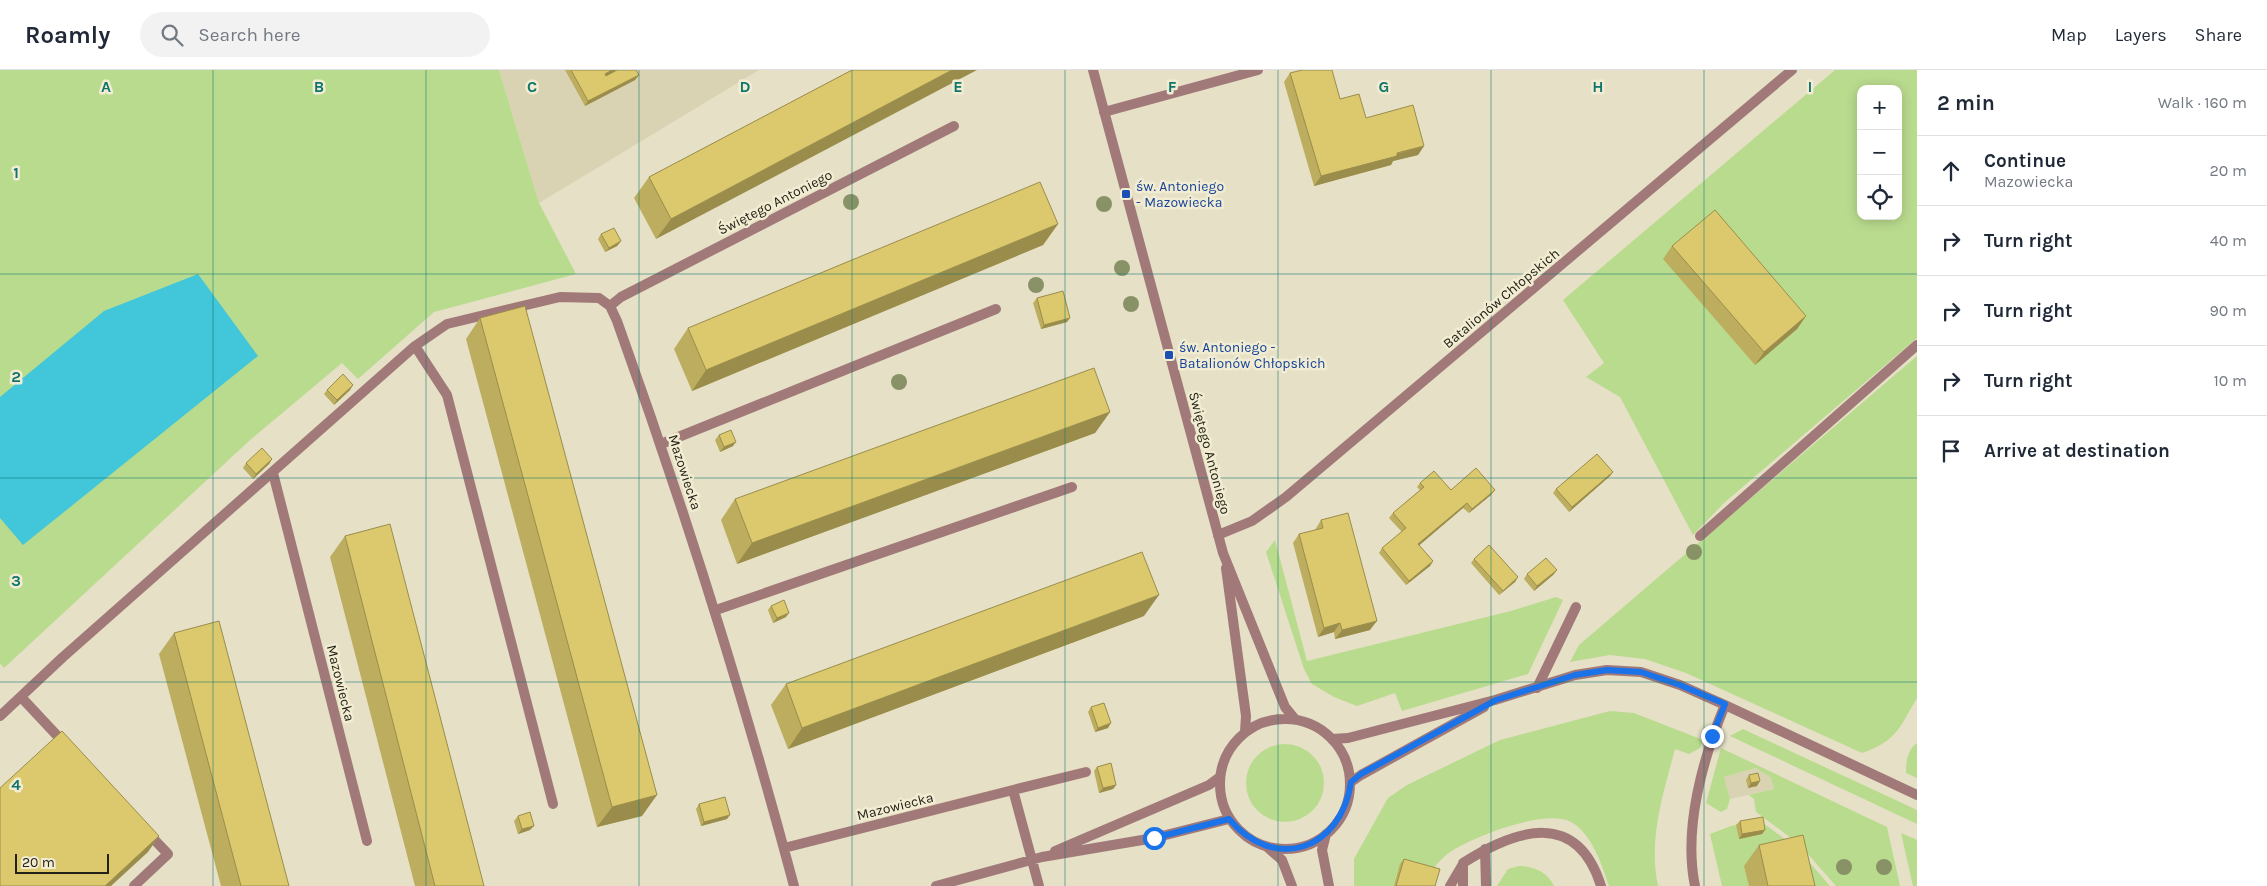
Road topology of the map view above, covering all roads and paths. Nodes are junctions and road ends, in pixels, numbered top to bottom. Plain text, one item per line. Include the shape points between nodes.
1 (1093, 70) edge
2 (1258, 70) edge
3 (1792, 70) edge
4 (1104, 112) junction
5 (954, 126) dead end
6 (610, 306) junction
7 (996, 310) dead end
8 (1917, 345) edge
9 (415, 346) junction
10 (662, 444) junction
11 (273, 473) junction
12 (1072, 487) dead end
13 (1218, 535) junction
14 (1700, 536) dead end
15 (1223, 552) junction
16 (1576, 607) dead end
17 (716, 610) junction
18 (1537, 688) junction
19 (21, 697) junction
20 (1496, 700) junction
21 (1725, 704) junction
22 (0, 716) edge
23 (1294, 718) junction
24 (1245, 732) junction
25 (1332, 739) junction
26 (70, 749) edge
27 (1086, 772) dead end
28 (1220, 776) junction
29 (1351, 782) junction
30 (1013, 790) junction
31 (1917, 795) edge
32 (553, 804) dead end
33 (1229, 819) junction
34 (142, 827) edge
35 (1326, 834) junction
36 (366, 841) dead end
37 (1265, 845) junction
38 (784, 848) junction
39 (1485, 849) junction
40 (1042, 857) junction
41 (1031, 860) junction
42 (1463, 863) junction
43 (134, 886) edge
44 (794, 886) edge
45 (936, 886) edge
46 (1039, 886) edge
47 (1292, 886) edge
48 (1329, 886) edge
49 (1450, 886) edge
50 (1463, 886) edge
51 (1486, 886) edge
52 (1601, 886) edge
53 (1695, 886) edge

1 - 4 street, Świętego Antoniego
2 - 4 street
3 - 13 street, Batalionów Chłopskich via 1286,497 1252,521
4 - 13 street, Świętego Antoniego
5 - 6 street, Świętego Antoniego via 621,297
6 - 9 street via 598,298 560,297 447,324
6 - 10 street, Mazowiecka
7 - 10 street
8 - 14 street
9 - 11 street
9 - 32 street via 447,395
10 - 17 street, Mazowiecka
11 - 19 street
11 - 36 street, Mazowiecka
12 - 17 street
13 - 15 street, Świętego Antoniego
15 - 23 street, Świętego Antoniego via 1285,707
15 - 24 street, Świętego Antoniego via 1246,716
16 - 18 street
17 - 38 street, Mazowiecka
18 - 20 street
18 - 21 street via 1575,675 1607,670 1641,672
19 - 22 street
19 - 26 street
20 - 25 street via 1348,738
20 - 29 street
21 - 31 street
21 - 53 street via 1712,736 1693,815 1692,871
23 - 24 street via 1271,720
23 - 25 street via 1307,722
24 - 28 street via 1229,753
25 - 29 street via 1347,760
27 - 30 street, Mazowiecka
28 - 33 street via 1221,800
28 - 40 street via 1209,785
29 - 35 street via 1344,810
30 - 38 street, Mazowiecka
30 - 41 street
33 - 37 street via 1244,833
33 - 40 street via 1154,838
34 - 43 street via 168,854
35 - 37 street via 1305,846 1283,849
35 - 48 street via 1322,850
37 - 47 street via 1282,860
38 - 44 street, Mazowiecka
39 - 42 street
39 - 51 street
39 - 52 street via 1517,835 1548,833 1576,842 1594,865
40 - 41 street
41 - 45 street
41 - 46 street
42 - 49 street
42 - 50 street

